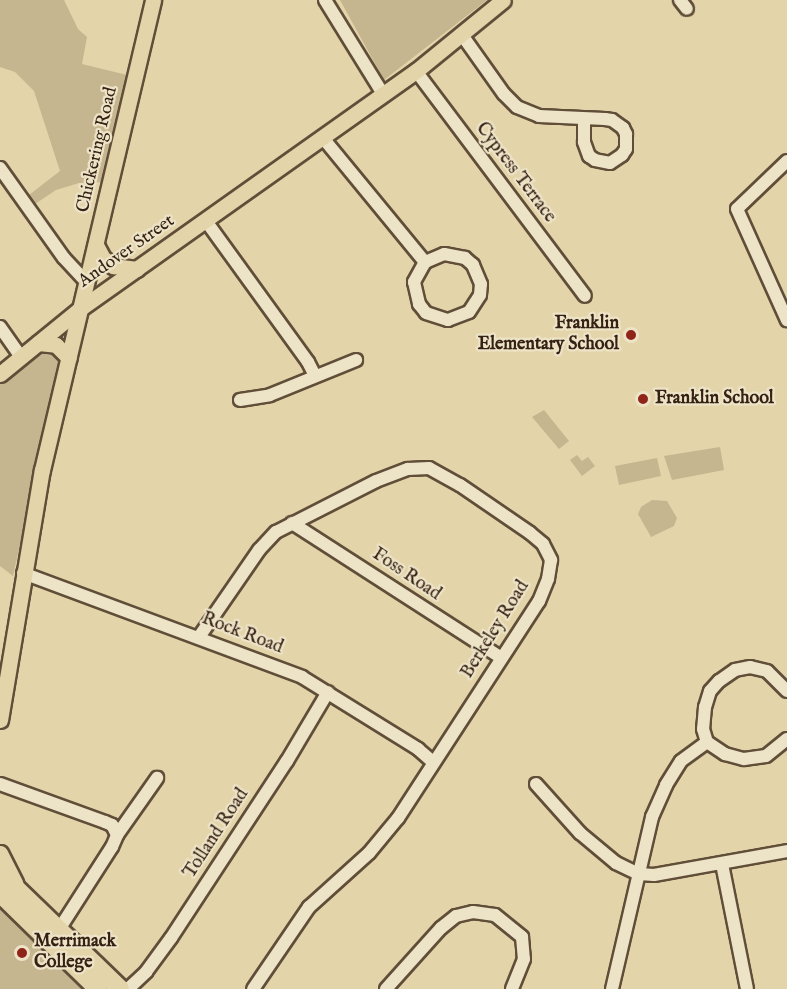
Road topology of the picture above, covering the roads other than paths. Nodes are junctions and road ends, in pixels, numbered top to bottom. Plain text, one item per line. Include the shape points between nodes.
1 (153, 0) edge
2 (326, 0) edge
3 (503, 0) edge
4 (462, 35) junction
5 (416, 71) junction
6 (383, 94) junction
7 (584, 119) dead end
8 (323, 138) junction
9 (787, 161) edge
10 (0, 168) edge
11 (206, 221) junction
12 (96, 245) junction
13 (425, 262) junction
14 (137, 269) junction
15 (87, 283) junction
16 (585, 296) dead end
17 (81, 308) junction
18 (787, 320) edge
19 (0, 327) edge
20 (38, 343) junction
21 (21, 357) junction
22 (69, 358) junction
23 (356, 360) dead end
24 (0, 374) edge
25 (315, 376) junction
26 (240, 400) dead end
27 (292, 523) junction
28 (23, 573) junction
29 (199, 637) junction
30 (500, 657) junction
31 (787, 691) edge
32 (328, 692) junction
33 (0, 720) edge
34 (787, 740) edge
35 (707, 742) junction
36 (433, 762) junction
37 (157, 778) dead end
38 (0, 784) edge
39 (536, 784) dead end
40 (117, 835) junction
41 (787, 851) edge
42 (0, 853) edge
43 (722, 864) junction
44 (0, 873) edge
45 (639, 874) junction
46 (7, 897) edge
47 (58, 931) junction
48 (98, 989) edge
49 (120, 989) edge
50 (128, 989) edge
51 (253, 989) edge
52 (386, 989) edge
53 (512, 989) edge
54 (612, 989) edge
55 (747, 989) edge

1 - 12 main road, Chickering Road
2 - 6 street
3 - 4 main road, Andover Street
4 - 5 main road, Andover Street
4 - 7 street via 517,107 540,116
5 - 6 main road, Andover Street
5 - 16 street, Cypress Terrace
6 - 8 main road, Andover Street
8 - 11 main road, Andover Street
8 - 13 street
9 - 18 street via 736,209
10 - 15 street via 64,258
11 - 14 main road, Andover Street
11 - 25 street via 309,362
12 - 14 main road via 113,266
12 - 15 main road, Chickering Road
13 - 13 street via 444,254 465,258 473,265 481,284 480,295 469,312 448,320 426,313 415,293 414,282
14 - 17 main road, Andover Street
15 - 17 main road, Chickering Road
17 - 20 main road
17 - 22 main road, Andover Street
19 - 21 street
20 - 21 main road
20 - 22 main road via 56,345
21 - 24 main road
22 - 28 main road, Andover Street
23 - 25 street
25 - 26 street via 270,395
27 - 29 street, Berkeley Road via 268,539
27 - 30 street, Foss Road
27 - 30 street, Berkeley Road via 408,469 429,468 460,485 537,538 551,560 543,593
28 - 29 street, Rock Road
28 - 33 main road, Andover Street
29 - 32 street, Rock Road via 302,677
30 - 36 street, Berkeley Road
31 - 35 street via 775,676 759,668 741,668 727,674 711,691 705,707 703,729
32 - 36 street, Rock Road
32 - 50 street, Tolland Road via 171,938
34 - 35 street via 766,756 744,759 724,754
35 - 45 street via 681,760 666,785 652,817
36 - 51 street, Berkeley Road via 383,837 309,907
37 - 40 street
38 - 40 street via 112,825
39 - 45 street via 579,832 616,863
40 - 47 street
41 - 43 street
42 - 46 main road
43 - 45 street
43 - 55 street
44 - 46 highway
45 - 54 street
46 - 47 highway
46 - 48 highway
47 - 49 highway
52 - 53 street via 441,928 456,916 473,912 495,915 522,938 524,959

